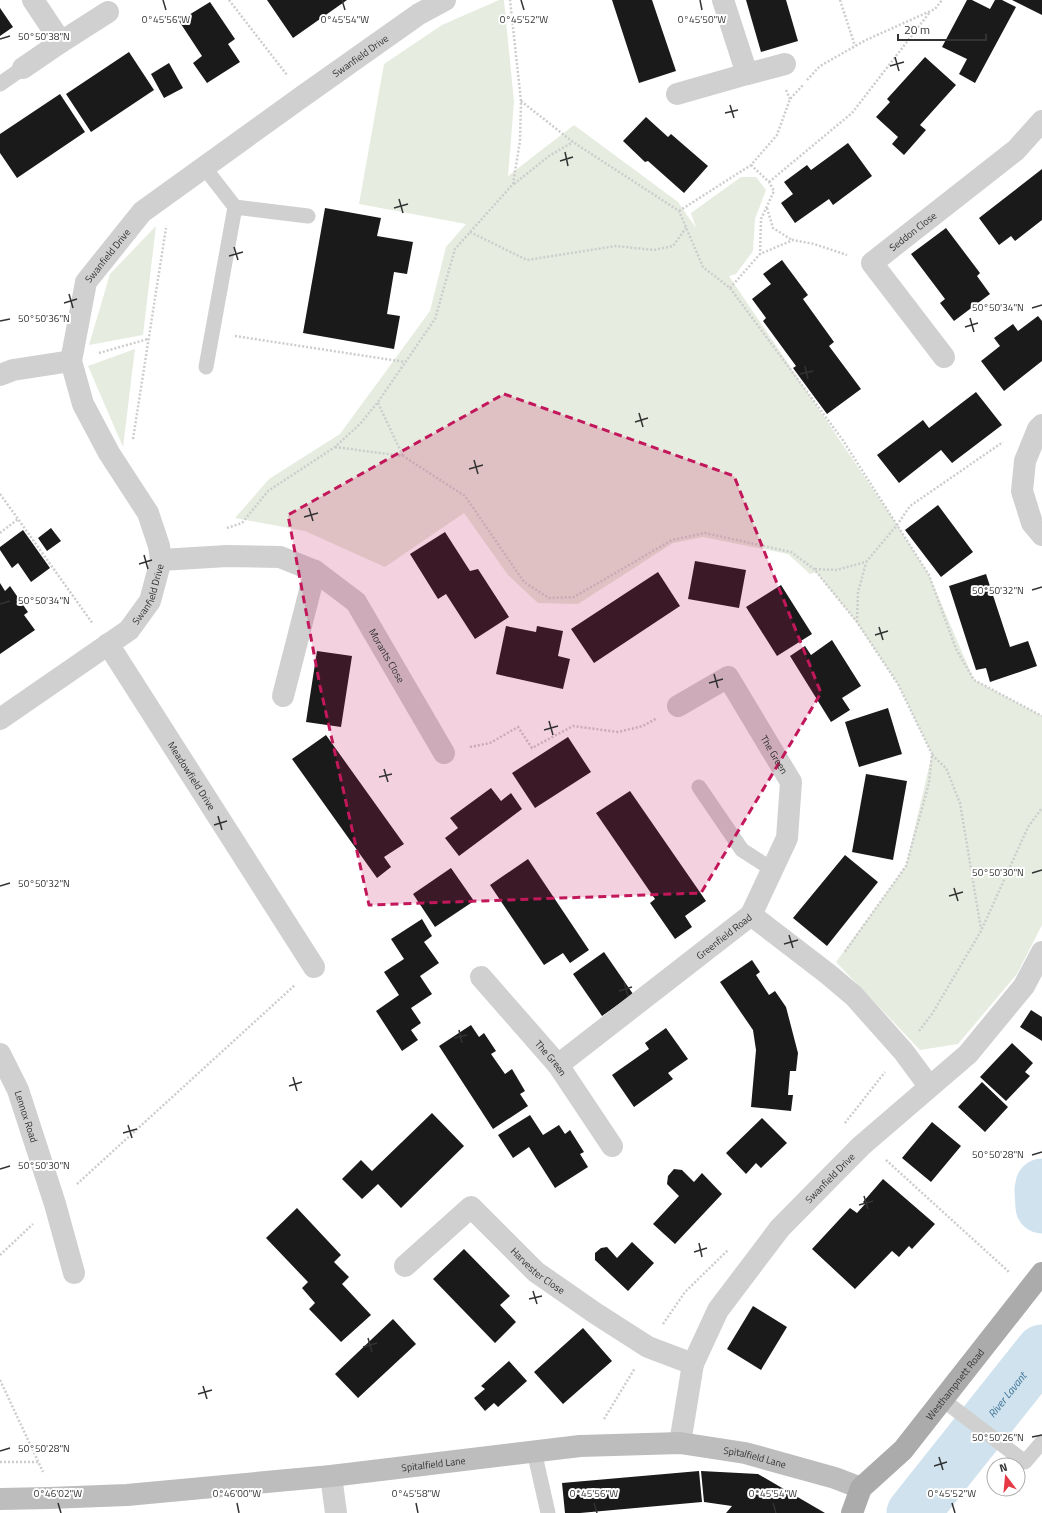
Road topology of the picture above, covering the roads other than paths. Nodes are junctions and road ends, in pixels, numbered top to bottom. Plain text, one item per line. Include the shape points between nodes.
1 (33, 0) edge
2 (445, 0) edge
3 (723, 0) edge
4 (108, 12) dead end
5 (61, 42) junction
6 (785, 64) dead end
7 (23, 68) joint
8 (748, 74) junction
9 (0, 84) edge
10 (677, 94) dead end
11 (1042, 121) edge
12 (204, 167) junction
13 (235, 207) junction
14 (308, 216) dead end
15 (944, 357) dead end
16 (71, 361) junction
17 (206, 368) dead end
18 (0, 375) edge
19 (1040, 427) edge
20 (1042, 535) edge
21 (161, 560) junction
22 (315, 571) junction
23 (108, 644) junction
24 (283, 696) dead end
25 (678, 706) road end
26 (0, 719) edge
27 (444, 753) road end
28 (699, 787) dead end
29 (773, 870) junction
30 (752, 915) junction
31 (1042, 952) edge
32 (314, 967) road end
33 (481, 977) dead end
34 (0, 1054) edge
35 (558, 1065) junction
36 (929, 1086) junction
37 (612, 1146) dead end
38 (405, 1266) dead end
39 (74, 1273) dead end
40 (1042, 1273) edge
41 (693, 1364) junction
42 (943, 1400) junction
43 (1042, 1442) edge
44 (680, 1443) junction
45 (534, 1451) junction
46 (331, 1476) junction
47 (861, 1488) junction
48 (0, 1499) edge
49 (336, 1513) edge
50 (548, 1513) edge
51 (852, 1513) edge

1 - 5 street
2 - 12 street, Swanfield Drive via 419,14
3 - 8 street
4 - 5 street
5 - 7 street
6 - 8 street
7 - 9 lane
8 - 10 street
11 - 15 street, Seddon Close via 1016,150 872,263
12 - 13 lane
12 - 16 street, Swanfield Drive via 142,212 86,282
13 - 14 lane
13 - 17 lane
16 - 18 street via 14,370
16 - 21 street, Swanfield Drive via 83,404 109,454 148,513
19 - 20 street via 1025,461 1022,492 1032,523
21 - 22 street, Morants Close via 227,556 280,557
21 - 23 street, Swanfield Drive via 150,601 129,630
22 - 24 street
22 - 27 street, Morants Close via 356,602
23 - 26 street, Swanfield Drive
23 - 32 street, Meadowfield Drive
25 - 29 street, The Green via 728,677 791,782 787,838
28 - 29 lane via 742,850
29 - 30 street, The Green
30 - 35 street, Greenfield Road
30 - 36 street, Greenfield Road via 854,996 903,1051
31 - 36 street, Swanfield Drive via 1024,986 968,1054
33 - 35 street, The Green
34 - 39 street, Lennox Road via 18,1090 55,1204
35 - 37 street, The Green
36 - 41 street, Swanfield Drive via 866,1142 780,1228 718,1310
38 - 41 street, Harvester Close via 470,1207 536,1272 648,1347
40 - 42 main road, Westhampnett Road
41 - 44 street, Swanfield Drive
42 - 43 lane via 1025,1462
42 - 47 main road, Westhampnett Road via 903,1450
44 - 45 main road, Spitalfield Lane via 580,1446
44 - 47 main road, Spitalfield Lane via 745,1453 835,1478
45 - 46 main road, Spitalfield Lane
45 - 50 lane
46 - 48 main road, Spitalfield Lane via 127,1495
46 - 49 street
47 - 51 main road

